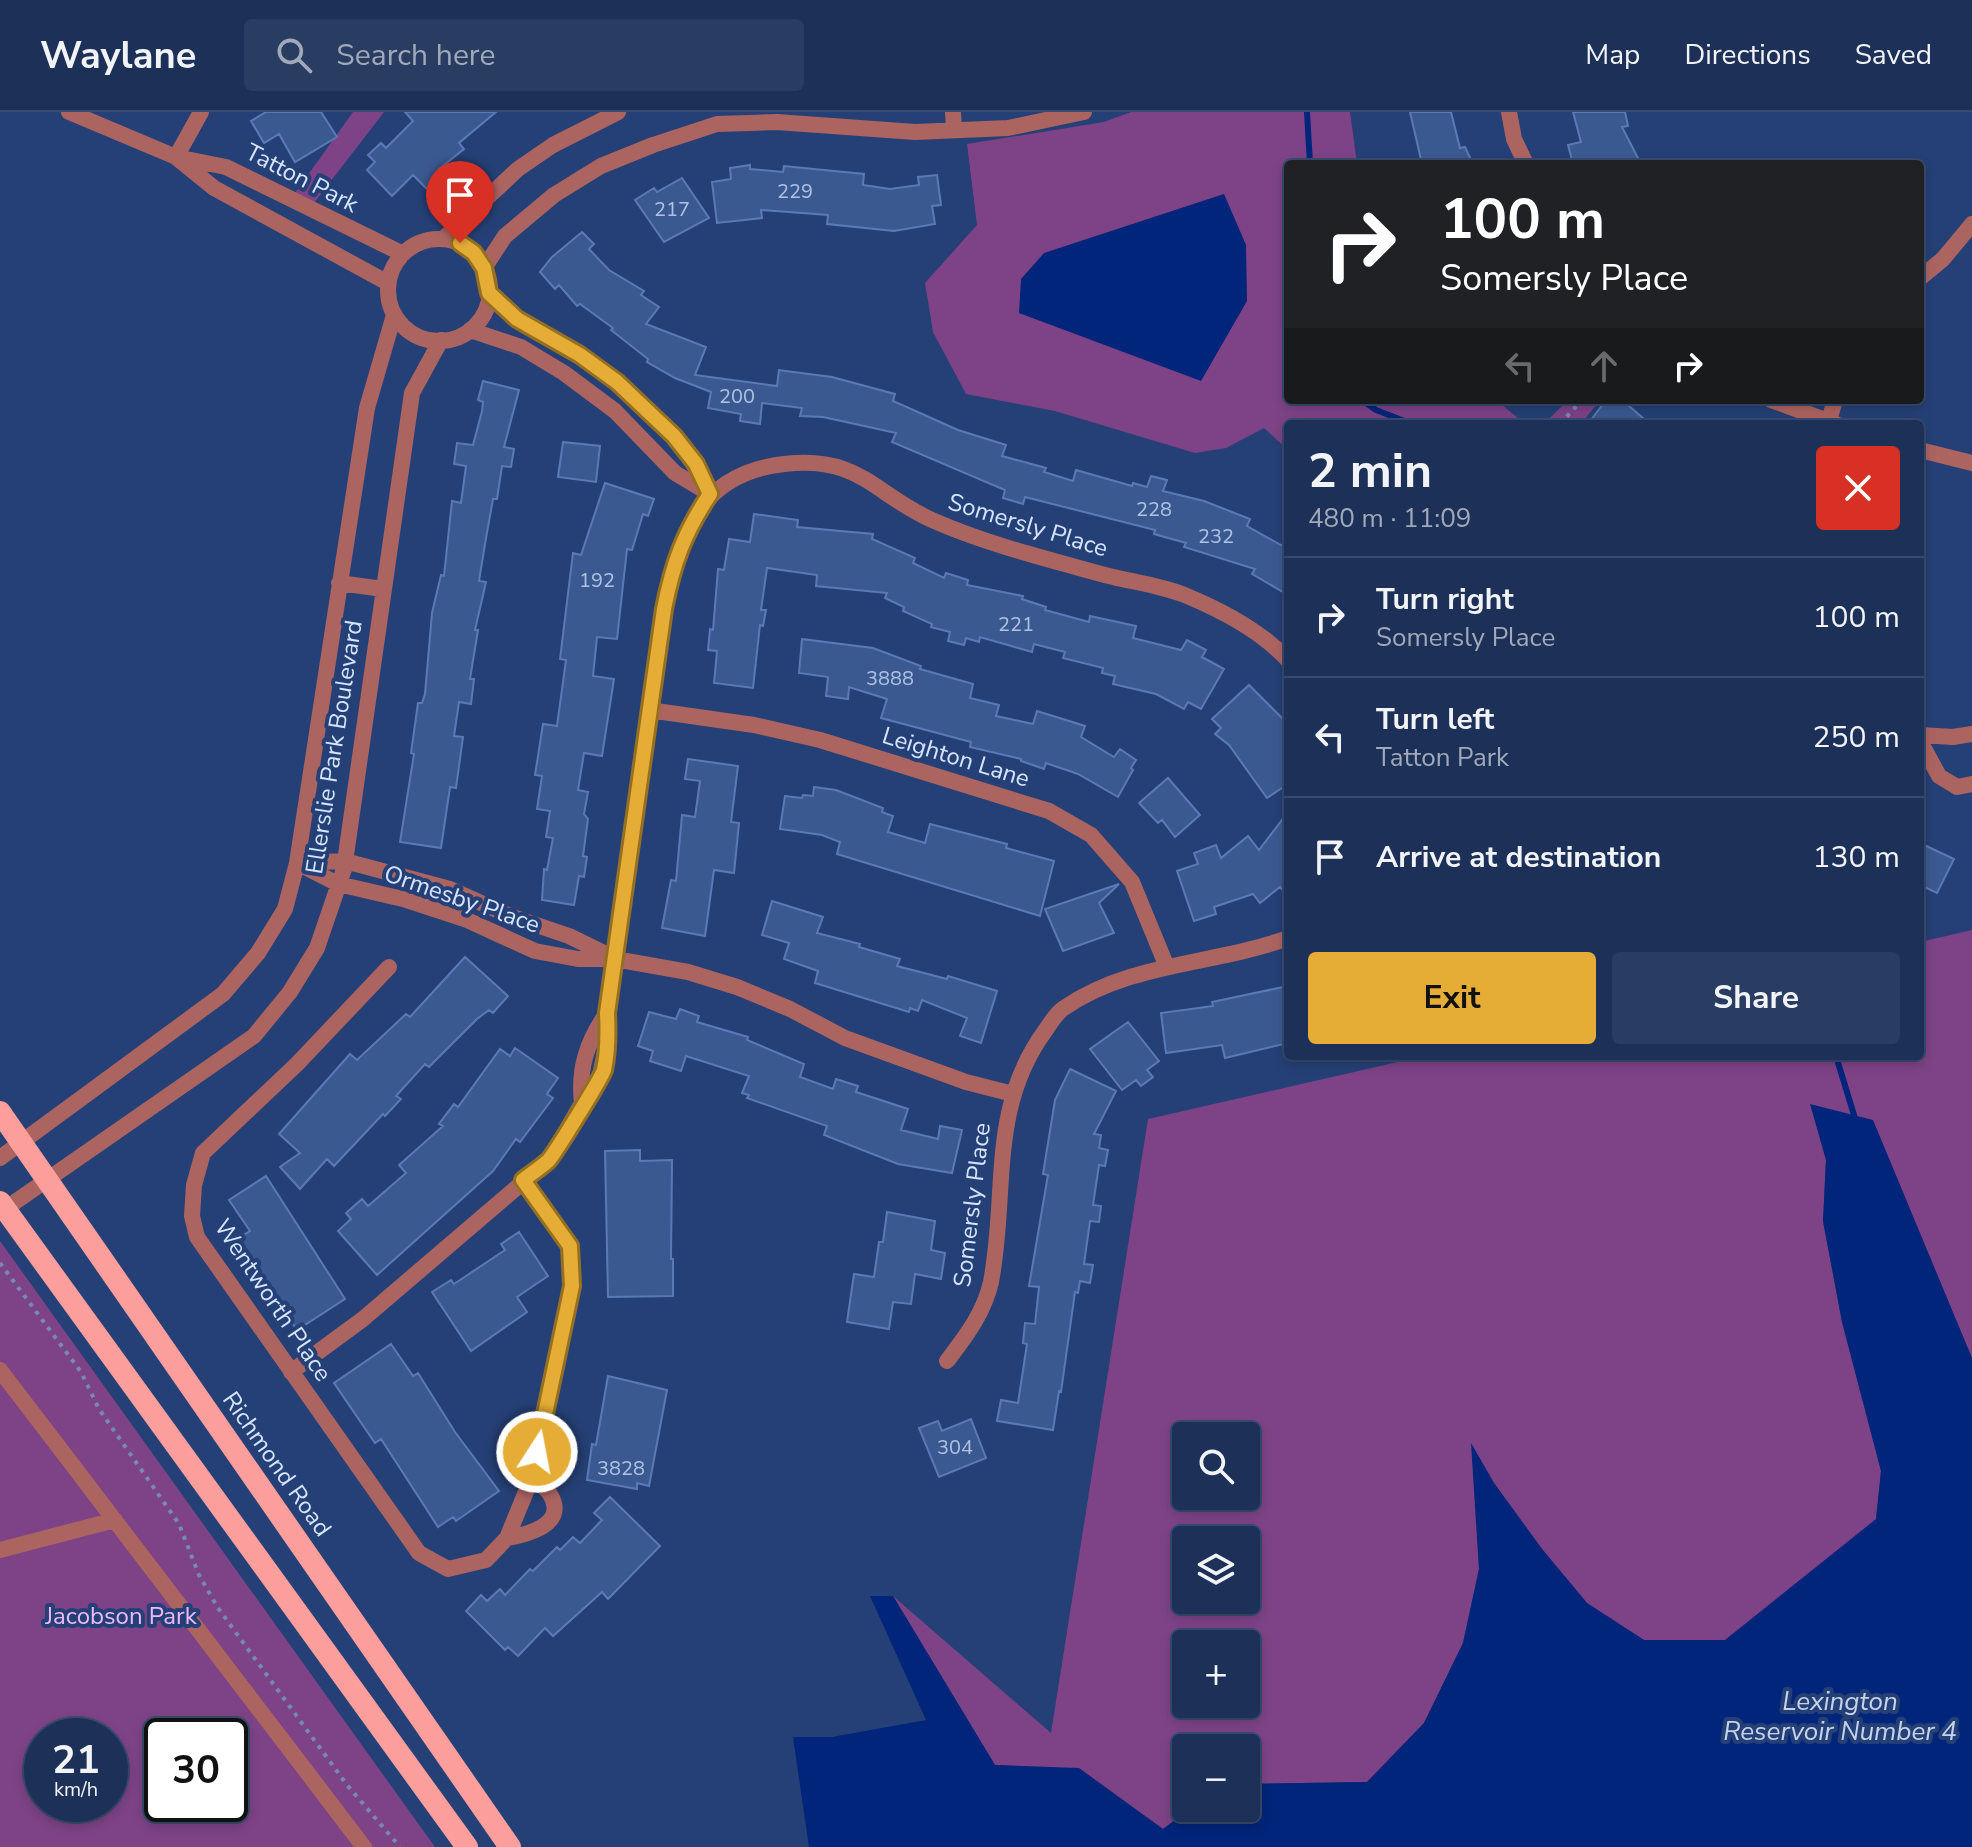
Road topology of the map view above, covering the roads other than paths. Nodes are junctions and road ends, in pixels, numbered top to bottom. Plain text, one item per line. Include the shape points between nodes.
1 (69, 112) edge
2 (201, 112) edge
3 (618, 112) edge
4 (953, 112) edge
5 (1084, 112) edge
6 (1509, 112) edge
7 (708, 119) edge
8 (954, 130) junction
9 (176, 157) junction
10 (1524, 160) edge
11 (289, 198) junction
12 (278, 220) junction
13 (1972, 224) edge
14 (443, 239) junction
15 (403, 254) junction
16 (484, 268) junction
17 (1924, 275) edge
18 (388, 283) junction
19 (489, 293) junction
20 (394, 315) junction
21 (470, 330) junction
22 (441, 340) junction
23 (1781, 404) edge
24 (1823, 420) edge
25 (1924, 451) edge
26 (1972, 463) edge
27 (710, 494) junction
28 (339, 583) junction
29 (383, 589) junction
30 (1284, 656) edge
31 (649, 710) junction
32 (1972, 734) edge
33 (1924, 736) edge
34 (1924, 748) edge
35 (1972, 784) edge
36 (345, 861) junction
37 (297, 863) junction
38 (338, 884) junction
39 (1284, 939) edge
40 (615, 959) junction
41 (389, 967) dead end
42 (1167, 967) junction
43 (1013, 1094) junction
44 (0, 1112) edge
45 (21, 1142) junction
46 (0, 1158) edge
47 (48, 1179) junction
48 (523, 1180) junction
49 (3, 1205) edge
50 (947, 1361) dead end
51 (0, 1370) edge
52 (291, 1372) junction
53 (532, 1477) junction
54 (115, 1520) junction
55 (507, 1538) junction
56 (0, 1550) edge
57 (364, 1847) edge
58 (467, 1847) edge
59 (510, 1847) edge

1 - 9 street, Tatton Park
2 - 9 street
3 - 14 street via 518,169
4 - 8 street
5 - 8 street via 1008,128
6 - 10 street
7 - 8 street
7 - 16 street via 601,166 565,188 505,236
9 - 11 street, Tatton Park via 226,167
9 - 12 street, Tatton Park via 214,188
11 - 12 street
11 - 15 street, Tatton Park
12 - 18 street, Tatton Park
13 - 17 street
14 - 15 street via 414,245
14 - 16 street via 460,243
15 - 18 street
16 - 19 street
18 - 20 street
19 - 21 street via 480,320
19 - 27 street via 517,319 617,382 674,436
20 - 22 street via 414,334
20 - 28 street, Ellerslie Park Boulevard via 367,408
21 - 22 street
21 - 27 street via 521,347 574,380 615,411 675,473
22 - 29 street, Ellerslie Park Boulevard via 412,393
23 - 24 street
25 - 26 street
27 - 30 street, Somersly Place via 744,475 782,464 814,463 854,471 930,520 1185,594 1235,619
27 - 31 street, Somersly Place via 673,565
28 - 29 street
28 - 37 street, Ellerslie Park Boulevard
29 - 36 street, Ellerslie Park Boulevard
31 - 40 street, Somersly Place
31 - 42 street, Leighton Lane via 820,740 1049,811 1091,835 1132,882
32 - 33 street
34 - 35 street via 1939,776 1957,787
36 - 37 street, Ormesby Place
36 - 38 street, Ellerslie Park Boulevard
36 - 40 street, Ormesby Place via 450,889
37 - 38 street, Ormesby Place
37 - 45 street, Ellerslie Park Boulevard via 285,909 258,953 223,994
38 - 40 street, Ormesby Place via 467,920 535,951
38 - 47 street, Ellerslie Park Boulevard via 317,948 254,1036
39 - 42 street, Somersly Place
40 - 43 street, Ormesby Place via 737,987 845,1038
40 - 48 street, Somersly Place via 607,1013 585,1057 582,1103 550,1159
41 - 52 street, Wentworth Place via 203,1153 194,1185 197,1237
42 - 43 street, Somersly Place via 1130,975 1061,1010 1032,1049
43 - 50 street, Somersly Place via 1006,1115 990,1283 979,1317
44 - 45 highway, Richmond Road
45 - 46 street, Ellerslie Park Boulevard
45 - 47 highway, Richmond Road
47 - 49 street, Ellerslie Park Boulevard
47 - 59 highway, Richmond Road
48 - 52 street, Somersly Place via 363,1319
48 - 53 street, Wentworth Place via 570,1246 572,1286
49 - 58 highway
51 - 54 street
52 - 55 street, Wentworth Place via 419,1553 448,1569 486,1560
53 - 55 street, Wentworth Place
53 - 55 street, Wentworth Place via 551,1496 554,1509 544,1528
54 - 56 street
54 - 57 street

